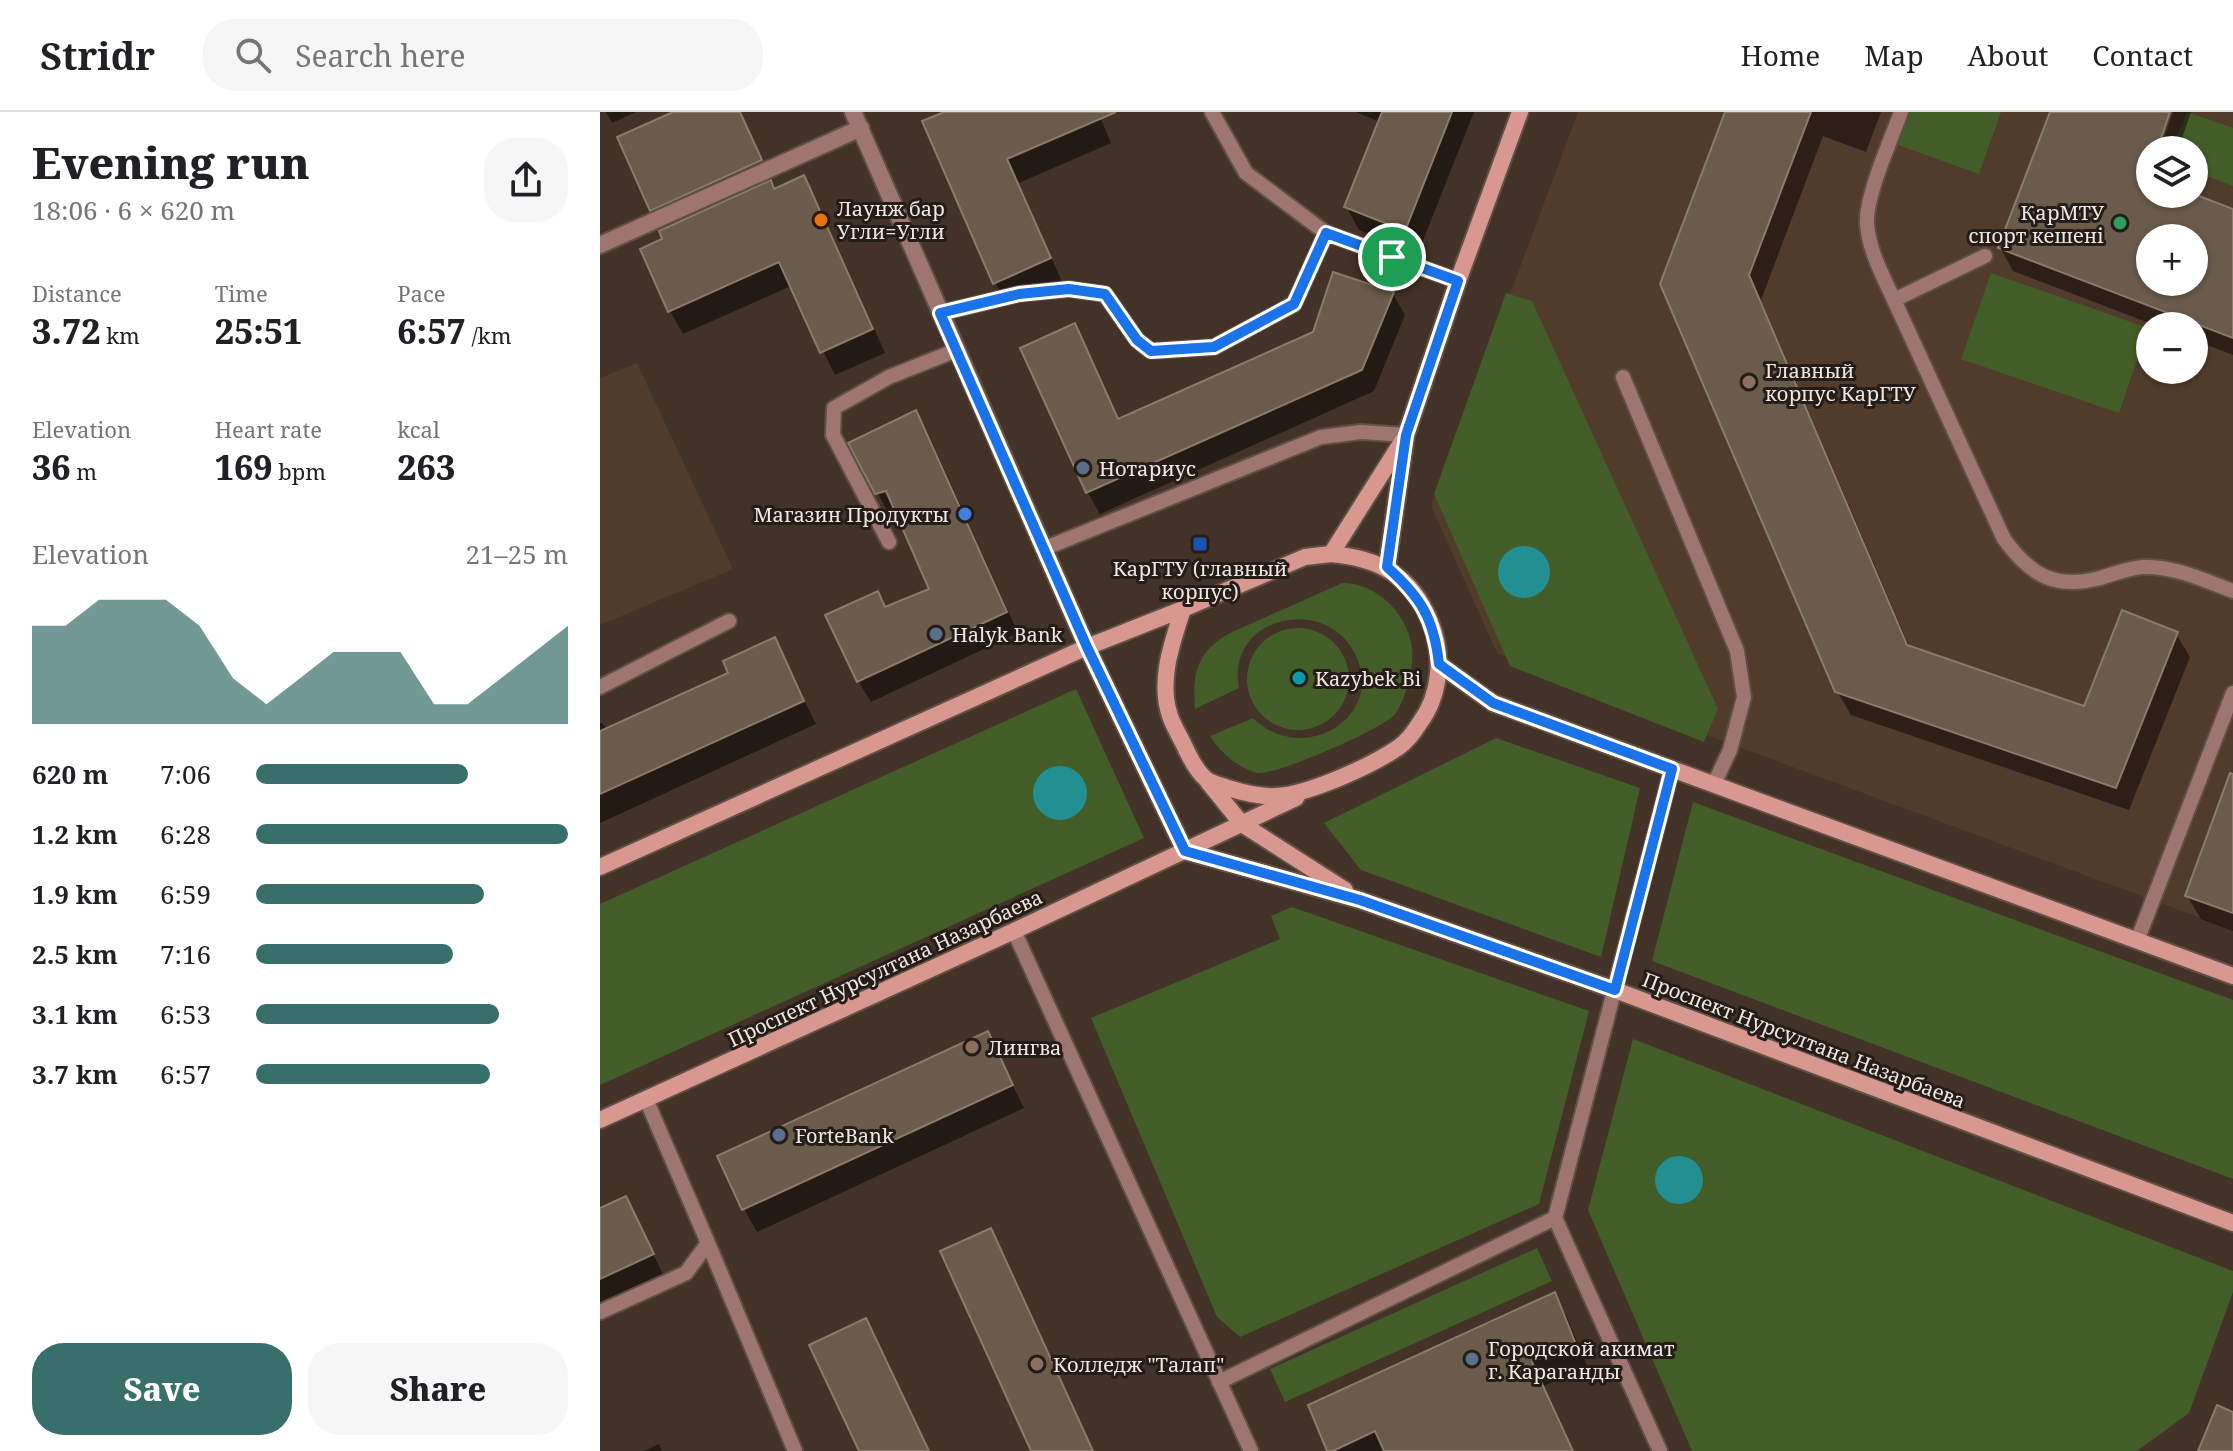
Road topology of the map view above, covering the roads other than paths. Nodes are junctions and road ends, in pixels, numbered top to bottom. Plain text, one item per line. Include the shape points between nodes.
1 (853, 112) edge
2 (1212, 112) edge
3 (1520, 112) edge
4 (1901, 112) edge
5 (861, 128) junction
6 (1326, 233) junction
7 (600, 245) edge
8 (1985, 256) dead end
9 (1458, 281) junction
10 (1894, 300) junction
11 (940, 313) junction
12 (957, 350) junction
13 (1623, 377) dead end
14 (1406, 435) junction
15 (889, 542) dead end
16 (1043, 549) junction
17 (1331, 554) junction
18 (1387, 567) junction
19 (2233, 591) edge
20 (1183, 609) junction
21 (729, 621) dead end
22 (1087, 647) junction
23 (1439, 664) junction
24 (600, 687) edge
25 (2233, 693) edge
26 (1672, 769) junction
27 (1206, 780) junction
28 (1330, 782) junction
29 (1714, 784) junction
30 (1242, 824) junction
31 (1185, 851) junction
32 (600, 867) edge
33 (1360, 900) junction
34 (1014, 931) junction
35 (2137, 941) junction
36 (2233, 976) edge
37 (1615, 990) junction
38 (646, 1099) junction
39 (600, 1120) edge
40 (1555, 1218) junction
41 (2233, 1223) edge
42 (708, 1243) junction
43 (600, 1312) edge
44 (1219, 1382) junction
45 (795, 1451) edge
46 (1251, 1451) edge
47 (1660, 1451) edge

1 - 5 street
2 - 6 lane via 1246,173
3 - 9 main road
4 - 10 lane via 1867,221 1870,245
5 - 7 street
5 - 11 street
6 - 9 lane
6 - 11 lane via 1294,304 1214,347 1151,351 1105,294 1069,289 1019,294
8 - 10 lane
9 - 14 main road
10 - 19 lane via 2004,539 2021,563 2052,580 2083,582 2140,567 2172,569
11 - 12 street
12 - 15 lane via 889,377 834,408 833,435
12 - 16 street
13 - 29 lane via 1737,651 1744,697 1730,750
14 - 16 lane via 1361,432 1321,437
14 - 17 main road
14 - 18 main road
16 - 22 street
17 - 18 main road
17 - 20 main road via 1305,557
18 - 23 main road via 1424,608 1436,635
20 - 22 main road
20 - 27 main road via 1165,674 1169,715
21 - 24 lane
22 - 31 main road
22 - 32 main road
23 - 26 main road via 1493,703
23 - 28 main road via 1434,695 1421,723 1401,746
25 - 35 lane
26 - 29 main road
26 - 37 lane
27 - 28 main road via 1245,794 1276,796
27 - 30 main road, Проспект Нурсултана Назарбаева
28 - 30 main road
29 - 35 main road
30 - 31 main road
30 - 33 main road, Проспект Нурсултана Назарбаева
31 - 33 main road, Проспект Нурсултана Назарбаева
31 - 34 main road, Проспект Нурсултана Назарбаева
33 - 37 main road, Проспект Нурсултана Назарбаева
34 - 38 main road, Проспект Нурсултана Назарбаева
34 - 44 lane
35 - 36 main road
37 - 40 lane
37 - 41 main road, Проспект Нурсултана Назарбаева
38 - 39 main road, Проспект Нурсултана Назарбаева
38 - 42 lane
40 - 44 lane
40 - 47 lane
42 - 43 lane via 686,1273
42 - 45 lane
44 - 46 lane

